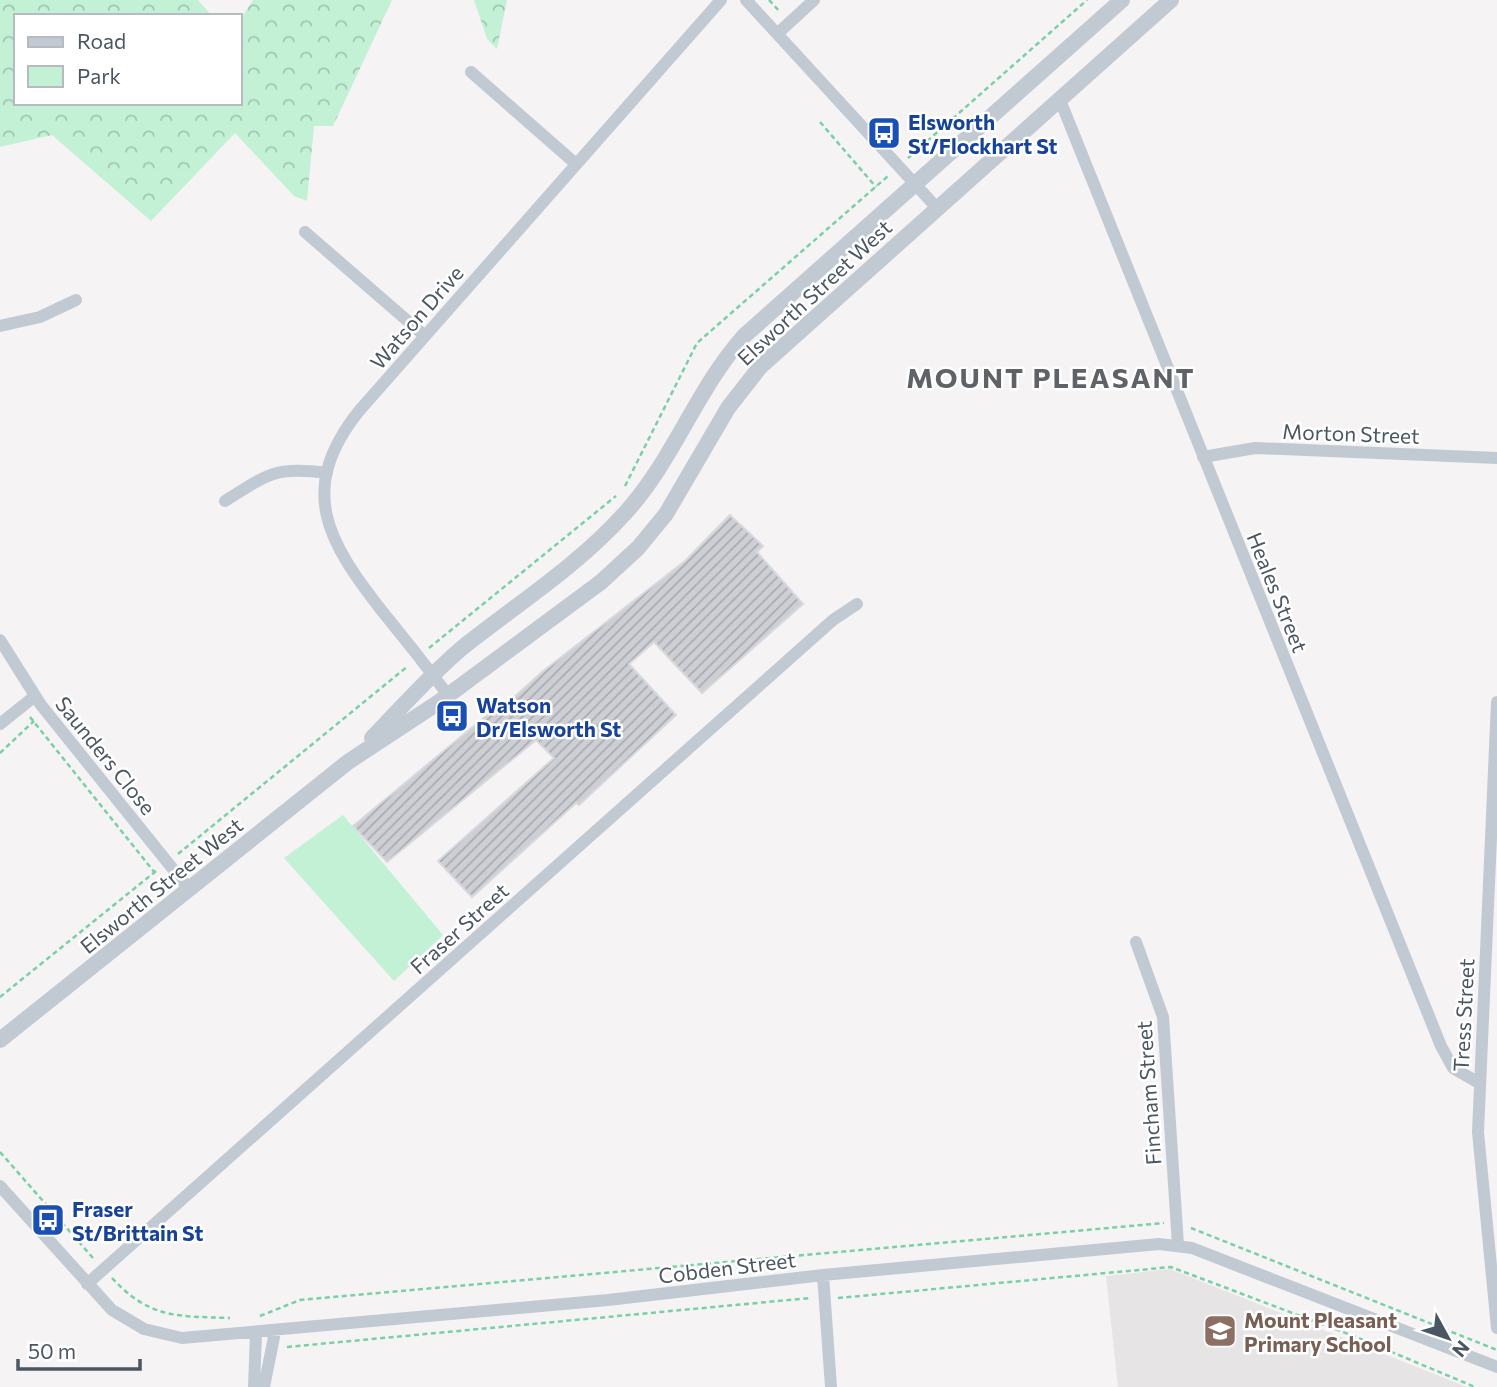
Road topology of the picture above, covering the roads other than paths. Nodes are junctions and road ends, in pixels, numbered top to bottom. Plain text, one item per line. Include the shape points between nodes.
1 (721, 0) edge
2 (746, 0) edge
3 (814, 0) edge
4 (1122, 0) edge
5 (1171, 0) edge
6 (777, 34) junction
7 (471, 72) dead end
8 (1060, 100) junction
9 (576, 164) junction
10 (915, 183) junction
11 (937, 208) junction
12 (305, 232) dead end
13 (76, 300) dead end
14 (0, 326) edge
15 (425, 336) junction
16 (1203, 457) junction
17 (1497, 458) edge
18 (327, 473) junction
19 (225, 501) dead end
20 (857, 604) dead end
21 (0, 640) edge
22 (433, 675) junction
23 (448, 695) junction
24 (35, 696) junction
25 (1497, 702) edge
26 (0, 724) edge
27 (348, 762) junction
28 (189, 889) junction
29 (1136, 942) dead end
30 (0, 1040) edge
31 (1479, 1083) junction
32 (0, 1186) edge
33 (1178, 1245) junction
34 (823, 1275) junction
35 (87, 1284) junction
36 (1497, 1328) edge
37 (275, 1332) junction
38 (256, 1333) junction
39 (1497, 1367) edge
40 (254, 1387) edge
41 (264, 1387) edge
42 (831, 1387) edge

1 - 9 street, Watson Drive
2 - 6 street
3 - 6 street
4 - 10 street, Elsworth Street West
5 - 8 street, Elsworth Street West
6 - 10 street
7 - 9 street
8 - 11 street, Elsworth Street West
8 - 16 street, Heales Street
9 - 15 street, Watson Drive
10 - 11 street
10 - 22 street, Elsworth Street West via 729,353 701,392 661,467 613,525
11 - 23 street, Elsworth Street West via 760,367 728,408 677,498 629,556 586,595
12 - 15 street
13 - 14 street via 40,317
15 - 18 street, Watson Drive via 352,419
16 - 17 street, Morton Street via 1255,448
16 - 31 street, Heales Street via 1441,1046 1457,1072
18 - 19 street via 277,471
18 - 22 street, Watson Drive via 325,504 338,550 422,651
20 - 35 street, Fraser Street via 823,629
21 - 24 street, Saunders Close
22 - 23 street, Watson Drive
22 - 27 street, Elsworth Street West
23 - 27 street, Elsworth Street West
24 - 26 street
24 - 28 street, Saunders Close
25 - 31 street, Tress Street
27 - 28 street, Elsworth Street West
28 - 30 street, Elsworth Street West
29 - 33 street, Fincham Street via 1163,1017
31 - 36 street, Tress Street via 1479,1154
32 - 35 street, Cobden Street
33 - 34 street, Cobden Street via 1132,1245
33 - 39 street, Cobden Street
34 - 37 street, Cobden Street
34 - 42 street
35 - 38 street, Cobden Street via 122,1317 154,1332 182,1338
37 - 38 street, Cobden Street
37 - 41 street
38 - 40 street

